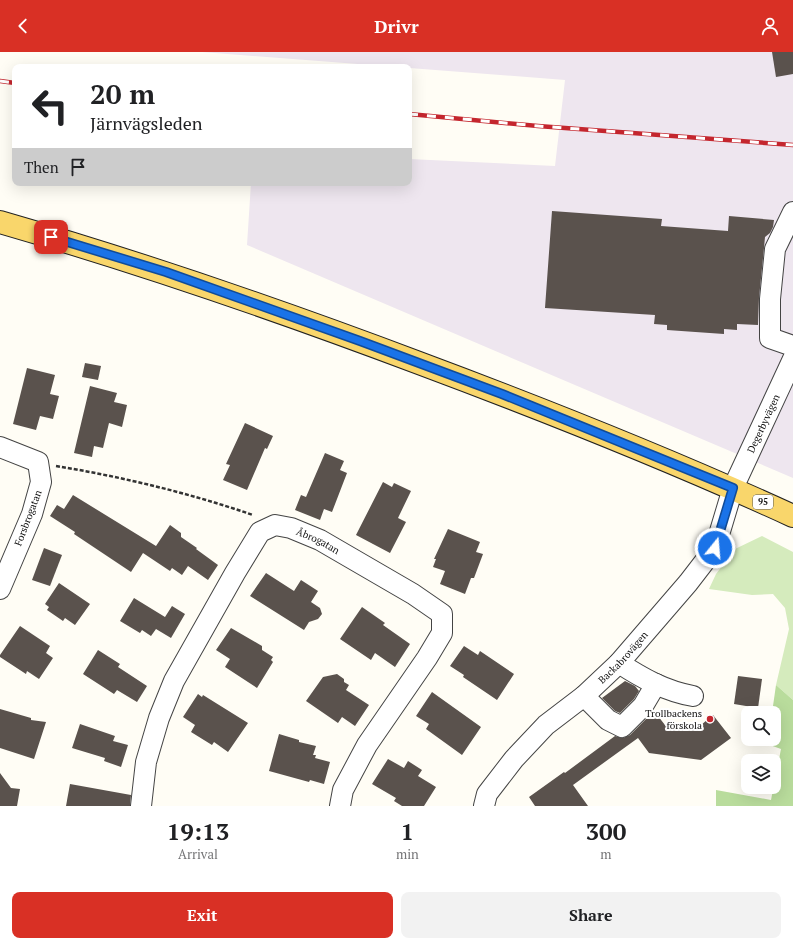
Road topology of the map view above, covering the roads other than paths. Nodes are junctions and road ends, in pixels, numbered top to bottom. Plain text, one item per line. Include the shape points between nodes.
1 (793, 212) edge
2 (0, 222) edge
3 (793, 346) edge
4 (793, 359) edge
5 (0, 446) edge
6 (733, 488) junction
7 (793, 516) edge
8 (0, 589) edge
9 (619, 663) junction
10 (656, 684) junction
11 (584, 696) junction
12 (693, 696) dead end
13 (141, 806) edge
14 (340, 806) edge
15 (484, 806) edge

1 - 3 street via 775,249 770,299 770,338
2 - 6 main road, 95 via 166,272 353,338 502,394
4 - 6 street, Degerbyvägen
5 - 8 street, Forsbrogatan via 38,462 41,482 34,507
6 - 7 main road, 95
6 - 9 street, Backabrovägen via 715,548
9 - 10 street
9 - 11 street, Backabrovägen
10 - 11 street via 643,706 622,727 608,720
10 - 12 street via 677,693
11 - 15 street, Backabrovägen via 546,725 520,753 487,794
13 - 14 street, Åbrogatan via 146,762 158,718 174,681 260,532 275,525 291,528 320,540 413,594 442,614 442,633 366,745 343,790

